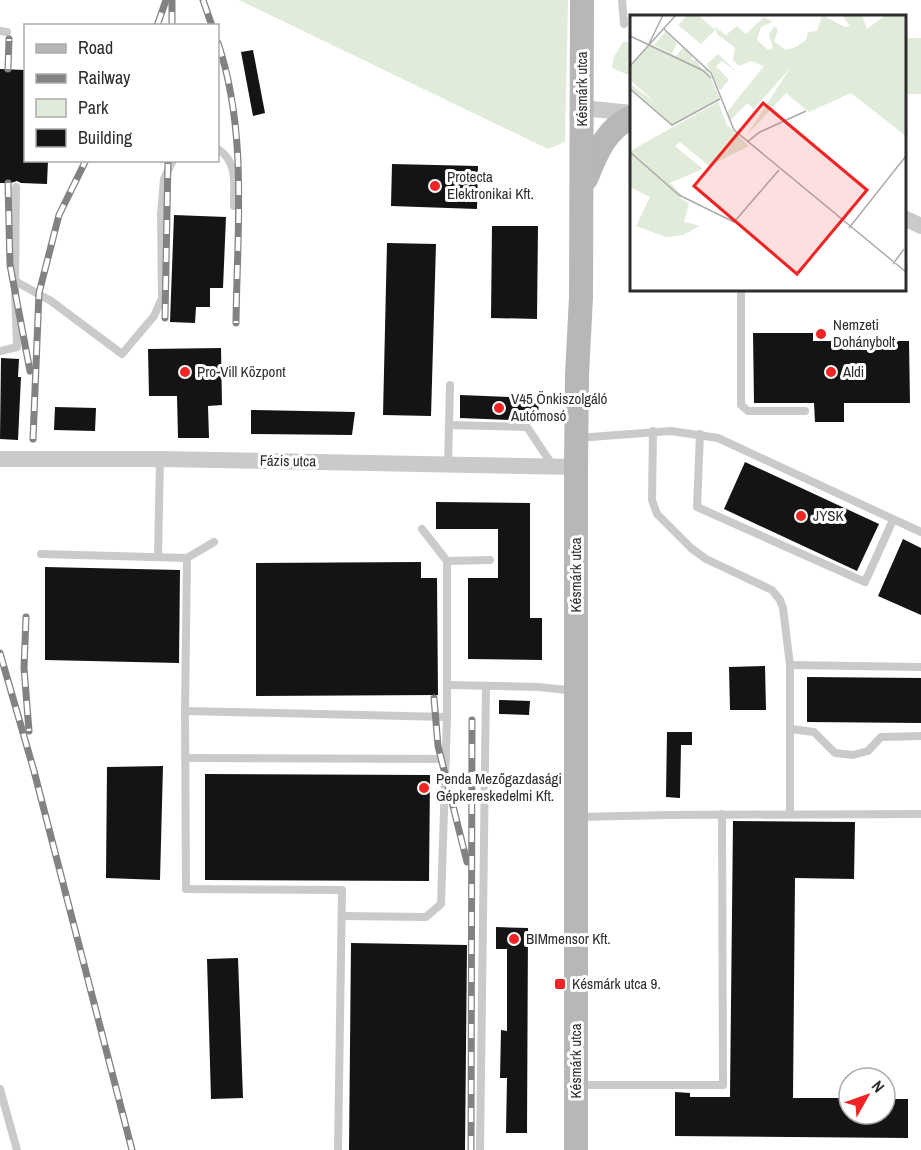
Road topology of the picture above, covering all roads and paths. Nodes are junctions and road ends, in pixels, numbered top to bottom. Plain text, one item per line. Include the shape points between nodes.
1 (582, 0) edge
2 (622, 0) edge
3 (624, 24) dead end
4 (582, 108) junction
5 (630, 115) edge
6 (630, 117) edge
7 (219, 149) edge
8 (171, 162) edge
9 (16, 187) dead end
10 (582, 190) junction
11 (234, 206) dead end
12 (906, 219) edge
13 (921, 226) edge
14 (15, 281) junction
15 (741, 291) edge
16 (0, 351) edge
17 (450, 386) dead end
18 (805, 411) dead end
19 (449, 425) junction
20 (653, 431) junction
21 (700, 434) junction
22 (577, 438) junction
23 (0, 459) edge
24 (160, 459) junction
25 (448, 464) junction
26 (564, 467) junction
27 (893, 520) junction
28 (422, 529) dead end
29 (921, 532) edge
30 (214, 542) dead end
31 (41, 554) dead end
32 (158, 557) junction
33 (187, 558) junction
34 (490, 560) dead end
35 (447, 561) junction
36 (790, 665) junction
37 (921, 667) edge
38 (447, 685) junction
39 (486, 686) junction
40 (576, 691) junction
41 (185, 711) junction
42 (447, 717) junction
43 (791, 729) junction
44 (921, 736) edge
45 (185, 758) junction
46 (446, 759) junction
47 (722, 814) junction
48 (790, 814) junction
49 (921, 814) edge
50 (576, 817) junction
51 (342, 916) junction
52 (575, 1085) junction
53 (0, 1089) edge
54 (17, 1150) edge
55 (338, 1150) edge
56 (480, 1150) edge
57 (576, 1150) edge

1 - 4 street, Késmárk utca
2 - 3 lane
4 - 5 street
4 - 10 street, Késmárk utca
6 - 10 street via 600,146
7 - 11 lane via 234,168
8 - 14 lane via 163,191 162,298 154,316 122,354 51,301
9 - 14 lane
10 - 22 street, Késmárk utca
12 - 13 street
14 - 16 lane via 17,347
15 - 18 lane via 743,409
17 - 19 lane
19 - 25 lane
19 - 26 lane via 527,428
20 - 21 lane
20 - 22 lane
20 - 36 lane via 655,510 706,559 775,594 783,608
21 - 27 lane via 718,438
21 - 27 lane via 697,507 865,582
22 - 26 street, Késmárk utca
23 - 24 street, Fázis utca
24 - 25 street, Fázis utca
24 - 32 lane
25 - 26 street, Fázis utca
26 - 40 street, Késmárk utca
27 - 29 lane
28 - 35 lane
30 - 33 lane
31 - 32 lane
32 - 33 lane
33 - 41 lane
34 - 35 lane
35 - 38 lane
36 - 37 lane
36 - 43 lane
38 - 39 lane
38 - 42 lane
39 - 40 lane
39 - 56 lane
40 - 50 street, Késmárk utca
41 - 42 lane
41 - 45 lane
42 - 46 lane
43 - 44 lane via 814,732 835,753 853,755 868,751 881,737
43 - 48 lane
45 - 46 lane
45 - 51 lane via 186,889 342,890
46 - 51 lane via 441,904 426,917
47 - 48 lane
47 - 50 lane
47 - 52 lane via 723,1085
48 - 49 lane
50 - 52 street, Késmárk utca
51 - 55 lane
52 - 57 street, Késmárk utca
53 - 54 lane

